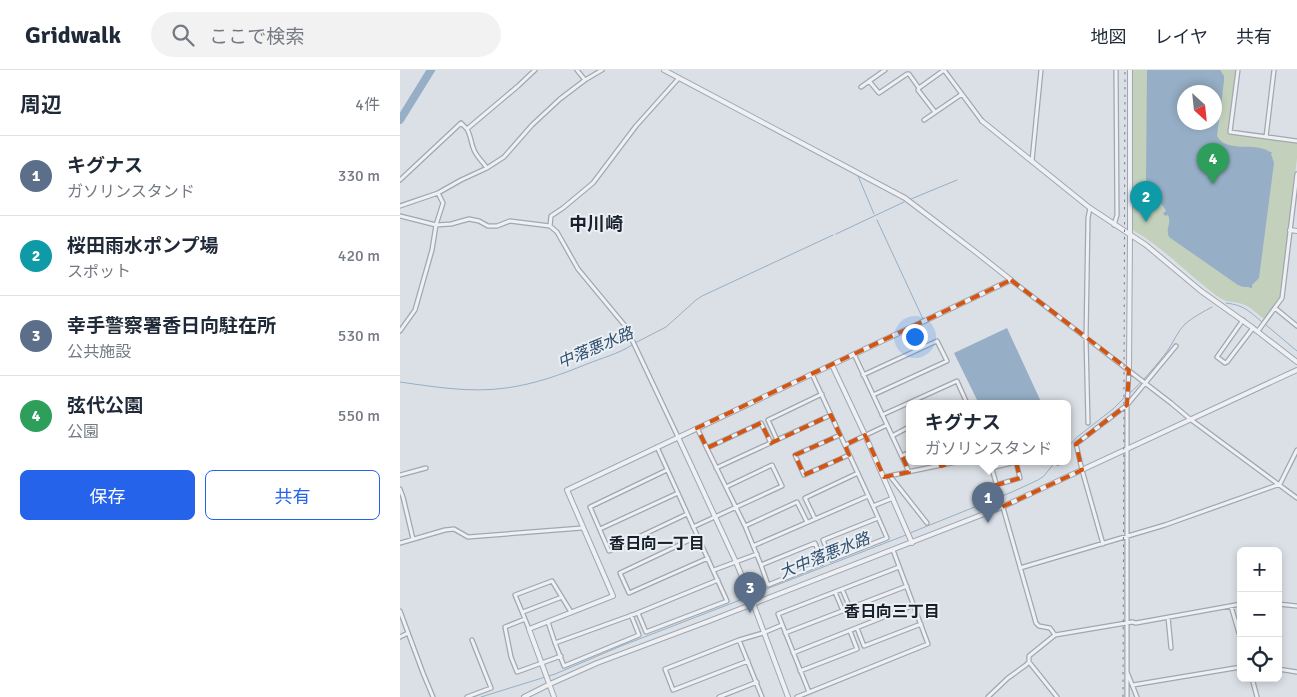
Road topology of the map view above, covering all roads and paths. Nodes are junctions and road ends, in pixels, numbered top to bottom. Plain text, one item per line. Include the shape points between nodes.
1 (535, 70) edge
2 (577, 70) edge
3 (602, 70) edge
4 (664, 70) edge
5 (885, 70) edge
6 (944, 70) edge
7 (1041, 70) edge
8 (1116, 70) edge
9 (1130, 70) edge
10 (1238, 70) edge
11 (1274, 70) edge
12 (679, 78) junction
13 (585, 80) junction
14 (869, 81) junction
15 (861, 87) dead end
16 (919, 88) junction
17 (962, 94) junction
18 (935, 112) junction
19 (924, 120) dead end
20 (982, 120) joint
21 (467, 129) junction
22 (1266, 137) junction
23 (1297, 141) edge
24 (1032, 160) junction
25 (487, 168) junction
26 (1297, 174) edge
27 (400, 180) edge
28 (438, 193) junction
29 (400, 206) edge
30 (1090, 208) junction
31 (400, 216) edge
32 (1114, 224) junction
33 (436, 225) junction
34 (550, 226) junction
35 (1290, 230) junction
36 (1297, 231) edge
37 (1130, 234) junction
38 (1011, 280) junction
39 (1275, 308) junction
40 (1244, 320) junction
41 (1297, 326) edge
42 (1253, 328) junction
43 (400, 331) edge
44 (1258, 331) junction
45 (1086, 338) junction
46 (1176, 346) dead end
47 (854, 354) junction
48 (1297, 362) edge
49 (832, 365) junction
50 (1128, 370) junction
51 (1297, 370) edge
52 (812, 374) junction
53 (863, 375) junction
54 (1145, 383) junction
55 (822, 394) junction
56 (872, 395) junction
57 (915, 400) edge
58 (966, 400) edge
59 (906, 404) edge
60 (1127, 404) junction
61 (831, 414) junction
62 (882, 415) junction
63 (1190, 418) junction
64 (1088, 423) dead end
65 (887, 425) junction
66 (697, 428) junction
67 (906, 429) edge
68 (840, 435) junction
69 (865, 435) junction
70 (892, 436) junction
71 (678, 437) junction
72 (778, 440) junction
73 (770, 443) junction
74 (844, 445) junction
75 (656, 447) junction
76 (707, 448) junction
77 (1128, 448) junction
78 (1297, 450) edge
79 (849, 454) junction
80 (906, 454) edge
81 (902, 456) junction
82 (936, 465) edge
83 (990, 465) edge
84 (1004, 465) edge
85 (1017, 465) edge
86 (426, 468) dead end
87 (716, 468) junction
88 (991, 468) junction
89 (667, 470) junction
90 (1082, 470) junction
91 (909, 472) junction
92 (858, 473) junction
93 (400, 475) edge
94 (890, 476) junction
95 (884, 477) junction
96 (1280, 484) junction
97 (996, 485) junction
98 (726, 487) junction
99 (400, 489) edge
100 (678, 493) junction
101 (868, 496) junction
102 (893, 498) junction
103 (1297, 498) edge
104 (1002, 505) junction
105 (873, 506) junction
106 (735, 507) junction
107 (688, 514) junction
108 (716, 516) junction
109 (878, 518) junction
110 (814, 519) junction
111 (807, 522) junction
112 (926, 523) dead end
113 (745, 526) junction
114 (694, 527) junction
115 (582, 528) junction
116 (600, 530) junction
117 (698, 536) junction
118 (1127, 537) junction
119 (413, 539) junction
120 (912, 542) junction
121 (400, 543) edge
122 (1103, 544) junction
123 (753, 546) junction
124 (893, 550) junction
125 (757, 554) junction
126 (708, 558) junction
127 (736, 562) junction
128 (761, 565) junction
129 (899, 567) junction
130 (1020, 568) junction
131 (714, 570) junction
132 (718, 580) junction
133 (907, 586) junction
134 (842, 589) junction
135 (835, 592) junction
136 (562, 597) junction
137 (753, 604) junction
138 (1282, 604) edge
139 (914, 605) junction
140 (1237, 605) edge
141 (1231, 606) junction
142 (1297, 606) edge
143 (850, 608) junction
144 (400, 611) edge
145 (843, 611) junction
146 (523, 612) junction
147 (571, 612) junction
148 (638, 613) junction
149 (632, 615) junction
150 (1168, 617) junction
151 (525, 619) junction
152 (548, 622) junction
153 (1127, 623) junction
154 (922, 624) junction
155 (782, 625) junction
156 (857, 628) junction
157 (529, 629) junction
158 (850, 631) junction
159 (408, 633) junction
160 (763, 633) junction
161 (785, 633) junction
162 (1055, 635) junction
163 (400, 637) edge
164 (1240, 637) edge
165 (472, 640) dead end
166 (739, 640) junction
167 (555, 643) junction
168 (1171, 648) dead end
169 (793, 653) junction
170 (561, 656) junction
171 (748, 661) junction
172 (1029, 662) junction
173 (542, 663) junction
174 (1237, 668) edge
175 (1126, 670) junction
176 (1282, 670) edge
177 (800, 671) junction
178 (1297, 672) edge
179 (756, 682) junction
180 (1253, 682) edge
181 (550, 684) junction
182 (1133, 686) junction
183 (809, 692) junction
184 (433, 697) edge
185 (467, 697) edge
186 (524, 697) edge
187 (554, 697) edge
188 (719, 697) edge
189 (762, 697) edge
190 (788, 697) edge
191 (797, 697) edge
192 (988, 697) edge
193 (1057, 697) edge
194 (1127, 697) edge
195 (1137, 697) edge
196 (1257, 697) edge

1 - 21 street
2 - 13 street
3 - 13 street
4 - 12 street
5 - 14 street
6 - 16 street
6 - 17 street
7 - 24 street
8 - 32 street via 1117,216
9 - 37 street
10 - 22 street via 1230,132
11 - 22 street
12 - 34 street via 636,126 594,183 551,216
12 - 38 street via 905,198
13 - 25 street via 532,125 504,157
14 - 15 street
14 - 16 street via 879,94 908,74
16 - 18 street
17 - 18 street
17 - 20 street
18 - 19 street
20 - 24 street
21 - 25 street via 473,147
21 - 27 street via 461,123
22 - 23 street
24 - 30 street
25 - 28 street
26 - 35 street
28 - 29 street
28 - 33 street via 442,203
30 - 32 street
30 - 45 street
31 - 33 street
32 - 37 street
33 - 34 street via 469,219 488,226 510,221
33 - 43 street via 415,310
34 - 71 street via 557,232 578,269 626,326
35 - 36 street
35 - 39 street via 1282,298
37 - 40 street via 1201,291
37 - 50 street
38 - 45 street
38 - 47 street
39 - 41 street
39 - 44 street
40 - 42 street
40 - 42 street via 1217,357 1225,363
42 - 44 street
44 - 48 street
45 - 50 street
45 - 64 street
46 - 54 street
47 - 49 street
47 - 53 street
49 - 52 street
49 - 69 street
50 - 54 street
50 - 60 street
51 - 63 street
52 - 55 street
52 - 66 street
53 - 56 street
53 - 56 street via 938,341 947,361
54 - 60 street
54 - 63 street
55 - 61 street
55 - 72 street via 768,420
56 - 62 street
57 - 58 street via 956,381
59 - 62 street
60 - 77 street
60 - 90 street via 1076,444
61 - 68 street
61 - 72 street
62 - 65 street
63 - 77 street
63 - 96 street
65 - 69 street
65 - 70 street
66 - 71 street
66 - 76 street
67 - 70 street
68 - 74 street
68 - 79 street via 795,455 804,475
69 - 74 street
69 - 95 street
70 - 81 street
71 - 75 street
71 - 108 street
72 - 73 street
73 - 76 street via 761,423
73 - 87 street
74 - 79 street
75 - 89 street
75 - 115 street via 567,490
76 - 87 street
77 - 90 street
77 - 118 street
78 - 96 street
79 - 92 street
80 - 81 street
81 - 91 street
82 - 91 street
83 - 88 street
84 - 88 street
85 - 97 street via 1020,478
86 - 93 street
87 - 98 street
88 - 97 street
89 - 100 street
89 - 116 street via 590,507
90 - 104 street
90 - 122 street
91 - 94 street
92 - 101 street
92 - 110 street via 805,498
94 - 95 street
94 - 112 street
95 - 102 street
96 - 103 street
96 - 118 street
97 - 104 street
98 - 106 street
98 - 106 street via 772,466 779,479 782,486
99 - 119 street
100 - 107 street
100 - 116 street
101 - 105 street
101 - 110 street
102 - 105 street
102 - 120 street
104 - 120 street
104 - 130 street
105 - 109 street
106 - 108 street
106 - 113 street
107 - 114 street
107 - 116 street via 609,551
108 - 114 street
108 - 127 street
109 - 109 street via 887,538 831,560 823,540
110 - 111 street
111 - 113 street via 797,502
111 - 123 street
113 - 123 street
114 - 117 street
115 - 119 street via 468,537 454,529
115 - 147 street via 613,596
117 - 126 street
117 - 126 street via 620,573 629,593
118 - 122 street
118 - 153 street
119 - 121 street
120 - 124 street
122 - 130 street
123 - 125 street
124 - 129 street
124 - 137 street
125 - 127 street
125 - 128 street
126 - 131 street
127 - 131 street
127 - 137 street
128 - 128 street via 815,543 824,563 768,586
129 - 133 street
129 - 134 street
130 - 162 street via 1036,623 1050,628
131 - 132 street
132 - 148 street
132 - 148 street via 727,601 646,632
133 - 139 street
133 - 143 street
134 - 135 street
134 - 143 street
135 - 145 street
135 - 155 street via 778,614
136 - 146 street
136 - 146 street via 552,581 516,595
136 - 147 street
137 - 160 street
137 - 181 street
138 - 142 street
139 - 154 street
139 - 156 street
140 - 141 street
141 - 150 street
141 - 164 street
143 - 145 street
144 - 159 street
145 - 161 street
146 - 151 street
147 - 152 street
148 - 149 street
149 - 167 street
149 - 170 street via 639,634 564,666
150 - 153 street
150 - 168 street
151 - 157 street
151 - 173 street via 506,627 511,657 517,672
152 - 157 street
152 - 167 street
153 - 162 street
153 - 175 street
154 - 156 street via 864,646
154 - 183 street via 928,644
155 - 160 street
155 - 161 street
156 - 158 street
157 - 173 street
158 - 169 street
158 - 177 street via 857,649
159 - 163 street
159 - 184 street
160 - 166 street
160 - 190 street
161 - 169 street
162 - 172 street via 1029,656
165 - 185 street via 491,688
166 - 171 street
166 - 171 street via 665,669 674,690
167 - 170 street
169 - 177 street
170 - 173 street
171 - 179 street
172 - 192 street
172 - 193 street
173 - 181 street
174 - 182 street
175 - 182 street
175 - 194 street
176 - 178 street
177 - 183 street
179 - 188 street
179 - 189 street
180 - 196 street
181 - 186 street
181 - 187 street
182 - 195 street
183 - 191 street

